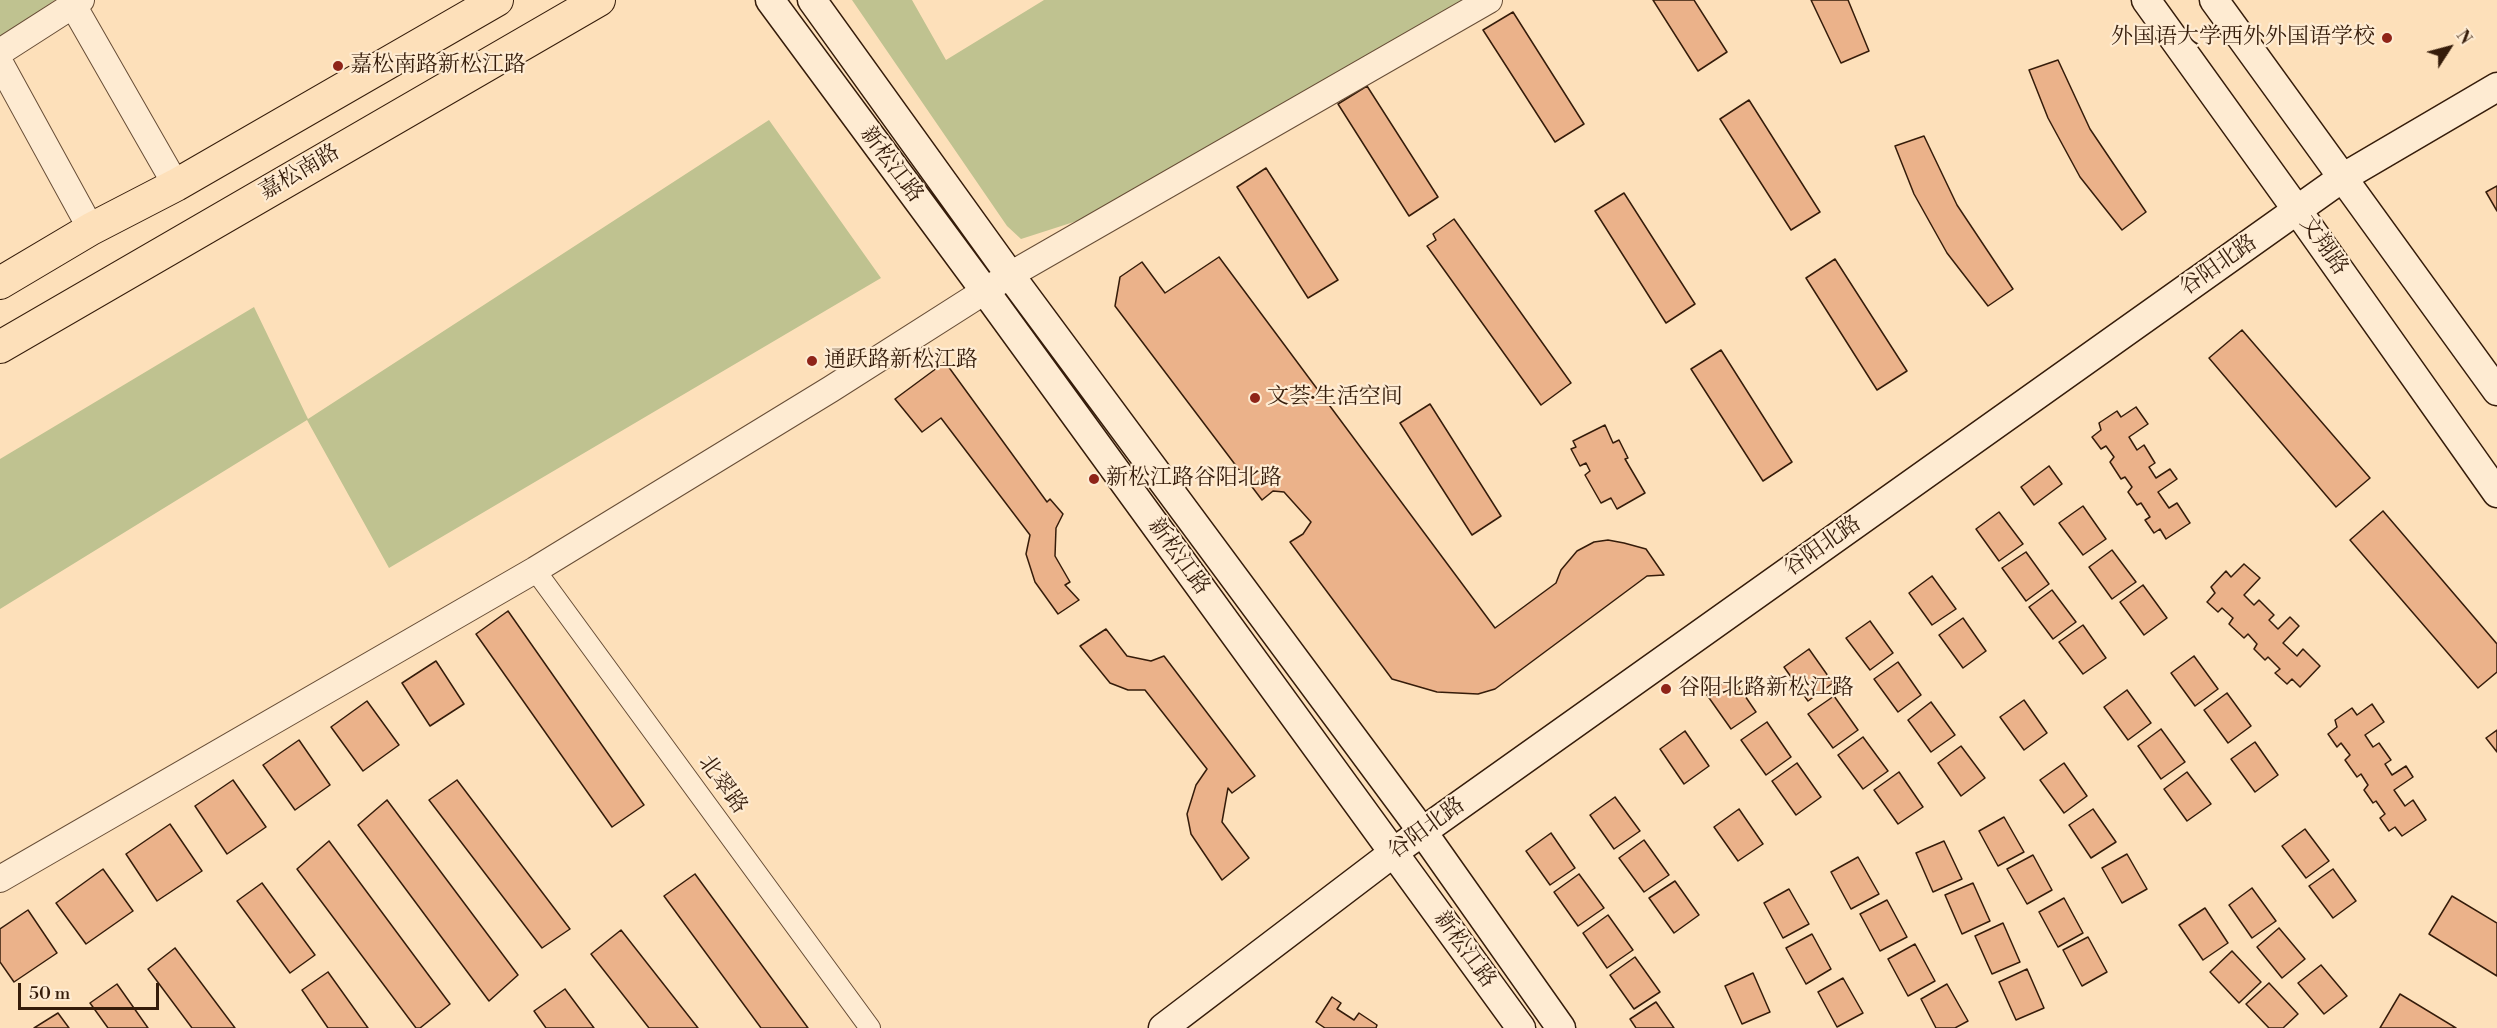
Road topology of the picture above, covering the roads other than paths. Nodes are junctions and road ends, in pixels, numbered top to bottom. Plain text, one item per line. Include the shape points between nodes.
1 (497, 0) edge
2 (599, 0) edge
3 (770, 0) edge
4 (812, 0) edge
5 (1489, 0) edge
6 (2146, 0) edge
7 (2214, 0) edge
8 (77, 3) edge
9 (0, 52) edge
10 (0, 63) edge
11 (2497, 87) edge
12 (2342, 178) junction
13 (176, 185) junction
14 (2297, 210) junction
15 (91, 229) junction
16 (1010, 275) junction
17 (0, 283) edge
18 (985, 291) junction
19 (0, 347) edge
20 (2497, 390) edge
21 (2497, 493) edge
22 (535, 570) junction
23 (1422, 831) junction
24 (1393, 852) junction
25 (0, 879) edge
26 (870, 1028) edge
27 (1163, 1028) edge
28 (1521, 1028) edge
29 (1561, 1028) edge

1 - 13 main road
2 - 19 main road, 嘉松南路
3 - 18 main road, 新松江路
4 - 16 main road, 新松江路
5 - 16 street
6 - 14 main road, 文翔路
7 - 12 main road
8 - 9 street
8 - 13 street
10 - 15 street
11 - 12 main road, 谷阳北路
12 - 14 main road, 谷阳北路
12 - 20 main road
13 - 15 main road
14 - 21 main road, 文翔路
14 - 23 main road, 谷阳北路
15 - 17 main road
16 - 18 street
16 - 23 main road, 新松江路
18 - 22 street
18 - 24 main road, 新松江路
22 - 25 street
22 - 26 street, 北翠路
23 - 24 main road, 谷阳北路
23 - 29 main road, 新松江路
24 - 27 main road, 谷阳北路
24 - 28 main road, 新松江路

